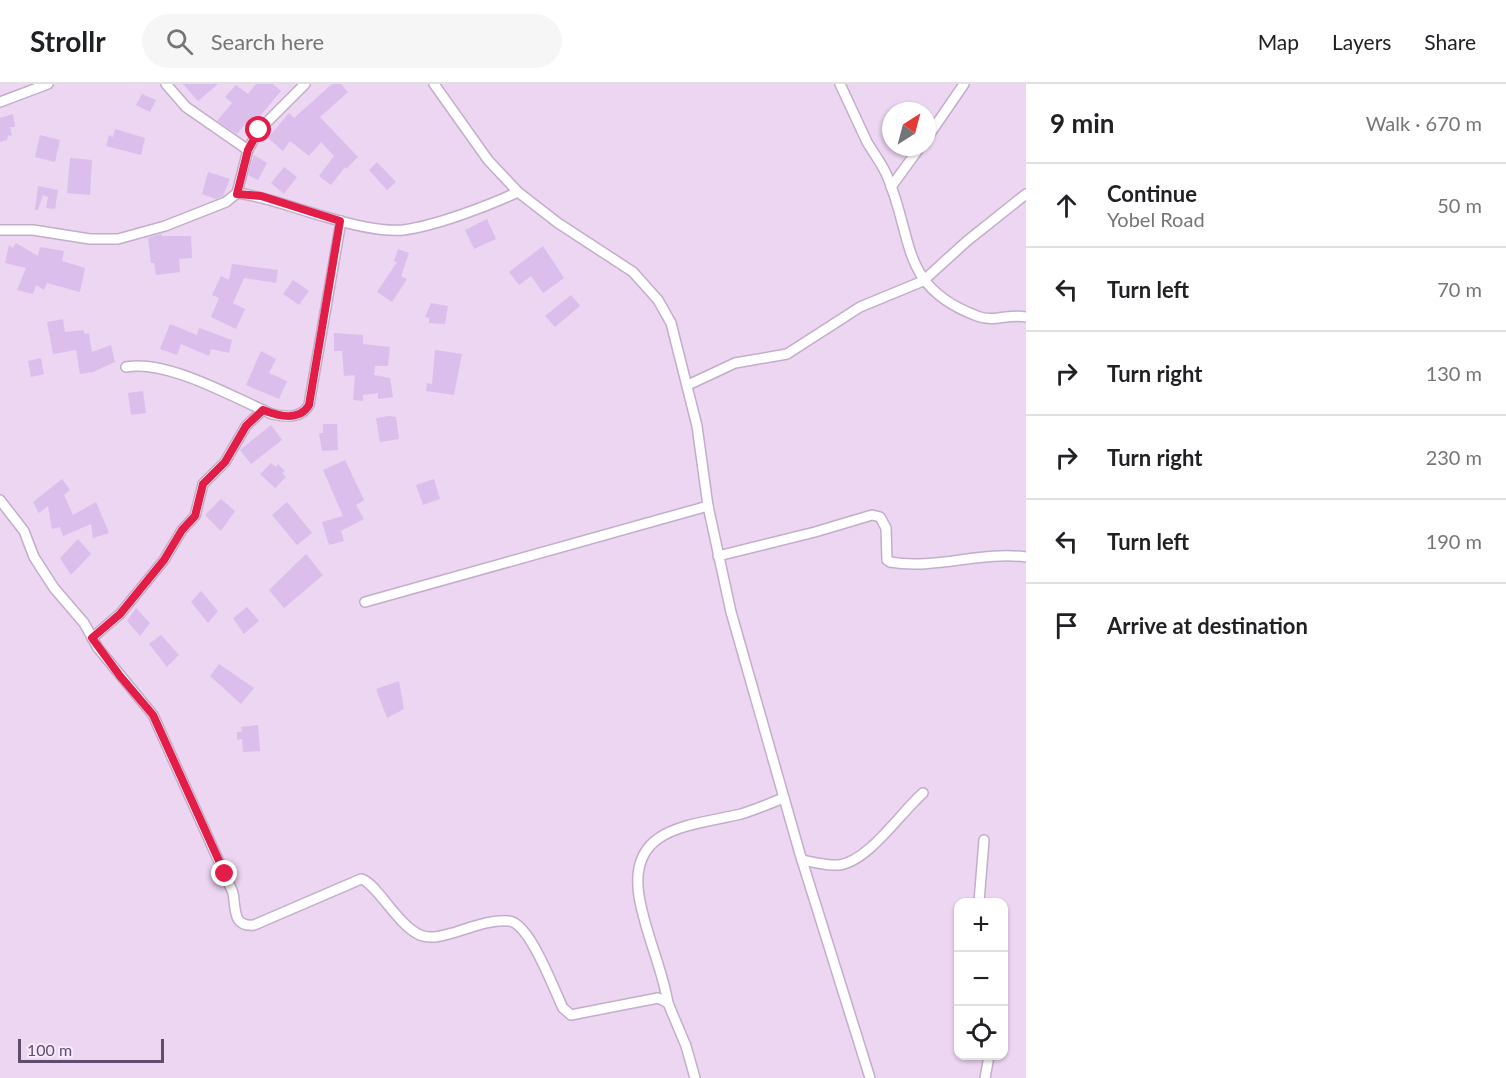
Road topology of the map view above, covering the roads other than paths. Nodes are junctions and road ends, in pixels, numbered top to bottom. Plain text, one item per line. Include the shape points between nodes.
1 (48, 84) edge
2 (166, 84) edge
3 (305, 84) edge
4 (434, 84) edge
5 (840, 84) edge
6 (964, 84) edge
7 (0, 102) edge
8 (936, 125) edge
9 (248, 150) junction
10 (913, 156) edge
11 (891, 187) junction
12 (518, 192) junction
13 (237, 194) junction
14 (1026, 194) edge
15 (340, 221) junction
16 (0, 230) edge
17 (923, 281) junction
18 (1026, 317) edge
19 (126, 367) dead end
20 (688, 385) junction
21 (263, 410) junction
22 (0, 500) edge
23 (708, 506) junction
24 (718, 556) junction
25 (1026, 557) edge
26 (365, 602) dead end
27 (92, 638) junction
28 (923, 793) dead end
29 (784, 798) junction
30 (984, 840) dead end
31 (802, 860) junction
32 (979, 898) edge
33 (668, 1003) junction
34 (988, 1060) edge
35 (695, 1078) edge
36 (870, 1078) edge
37 (985, 1078) edge

1 - 7 street
2 - 9 street via 186,107
3 - 9 street via 259,130
4 - 12 street via 488,160
5 - 11 street
6 - 8 street
9 - 13 street
10 - 11 street
11 - 17 street via 909,252
12 - 15 street via 404,230
12 - 20 street via 645,284 671,323
13 - 15 street via 261,196
13 - 16 street via 165,226 118,239 90,240 33,230
14 - 17 street
15 - 21 street via 309,405 289,417
17 - 18 street via 980,317
17 - 20 street via 860,307 787,354 735,363
19 - 21 street via 139,364 171,369
20 - 23 street via 698,426
21 - 27 street via 246,426 225,462 203,484 195,516 164,560 120,614
22 - 27 street via 24,531 40,568
23 - 24 street
23 - 26 street
24 - 25 street via 872,515 880,517 886,528 890,562 942,562 1006,554
24 - 29 street
27 - 33 street via 153,715 225,874 236,916 243,924 254,925 356,880 366,880 407,927 427,937 482,925 516,923 528,936 563,1008 571,1015 657,998
28 - 31 street via 864,853 850,861 836,865
29 - 31 street
29 - 33 street via 744,813 659,835 644,849 639,866 639,895
30 - 32 street
31 - 36 street
33 - 35 street
34 - 37 street

